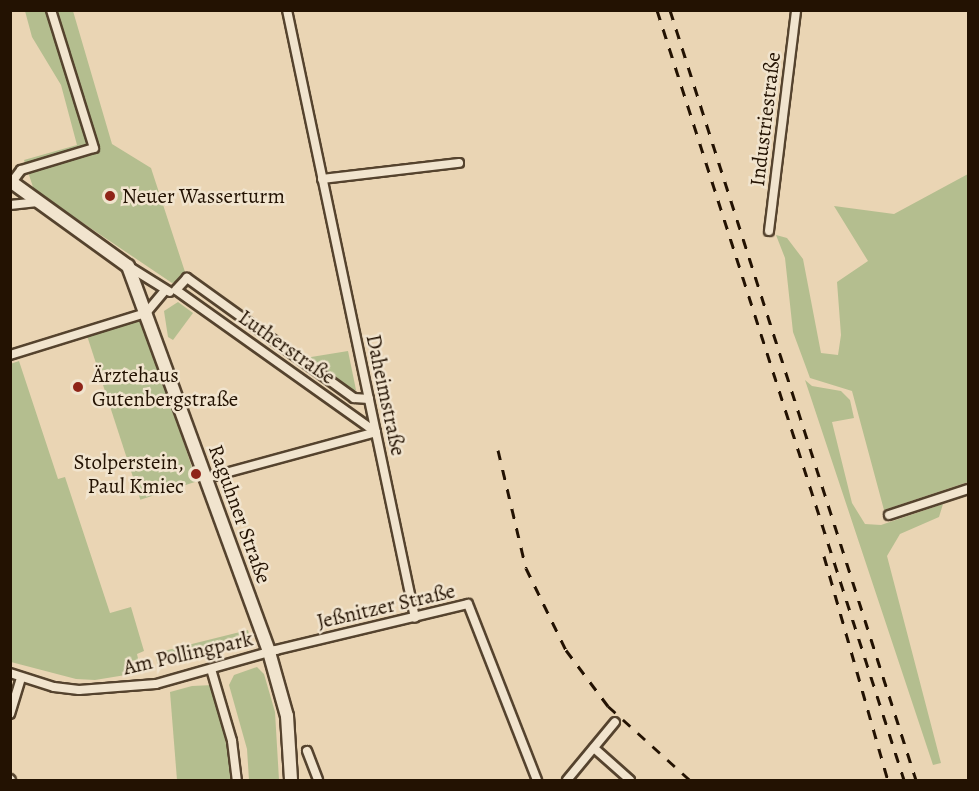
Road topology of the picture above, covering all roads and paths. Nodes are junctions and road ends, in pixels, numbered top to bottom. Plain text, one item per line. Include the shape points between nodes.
1 (51, 10) edge
2 (287, 10) edge
3 (796, 10) edge
4 (459, 163) dead end
5 (322, 179) junction
6 (11, 182) edge
7 (40, 202) junction
8 (10, 205) edge
9 (769, 231) dead end
10 (128, 266) junction
11 (165, 290) junction
12 (176, 294) junction
13 (146, 313) junction
14 (10, 354) edge
15 (369, 399) junction
16 (376, 432) junction
17 (207, 478) junction
18 (969, 489) edge
19 (889, 515) dead end
20 (415, 618) junction
21 (269, 652) junction
22 (211, 669) junction
23 (10, 673) edge
24 (21, 678) junction
25 (10, 714) edge
26 (615, 722) dead end
27 (594, 748) junction
28 (307, 751) dead end
29 (237, 780) edge
30 (291, 780) edge
31 (318, 780) edge
32 (537, 780) edge
33 (567, 780) edge
34 (630, 780) edge

1 - 6 street via 94,148 21,170
2 - 5 street, Daheimstraße
3 - 9 street, Industriestraße
4 - 5 street
5 - 15 street, Daheimstraße
6 - 7 main road, Lutherstraße
7 - 8 street
7 - 10 main road, Lutherstraße
10 - 11 street, Lutherstraße
10 - 13 main road, Raguhner Straße
11 - 12 street, Lutherstraße
11 - 13 street
12 - 15 street, Lutherstraße via 187,278 354,398
12 - 16 street, Lutherstraße
13 - 14 street
13 - 17 main road, Raguhner Straße
15 - 16 street, Daheimstraße
16 - 17 street
16 - 20 street, Daheimstraße
17 - 21 main road, Raguhner Straße
18 - 19 street
20 - 21 street, Jeßnitzer Straße
20 - 32 street, Jeßnitzer Straße via 468,604
21 - 22 street, Am Pollingpark
21 - 30 main road, Raguhner Straße via 287,716
22 - 24 street, Am Pollingpark via 156,684 95,690 54,687
22 - 29 street via 232,741
23 - 24 street, Am Pollingpark
24 - 25 street
26 - 27 street
27 - 33 street
27 - 34 street
28 - 31 street

